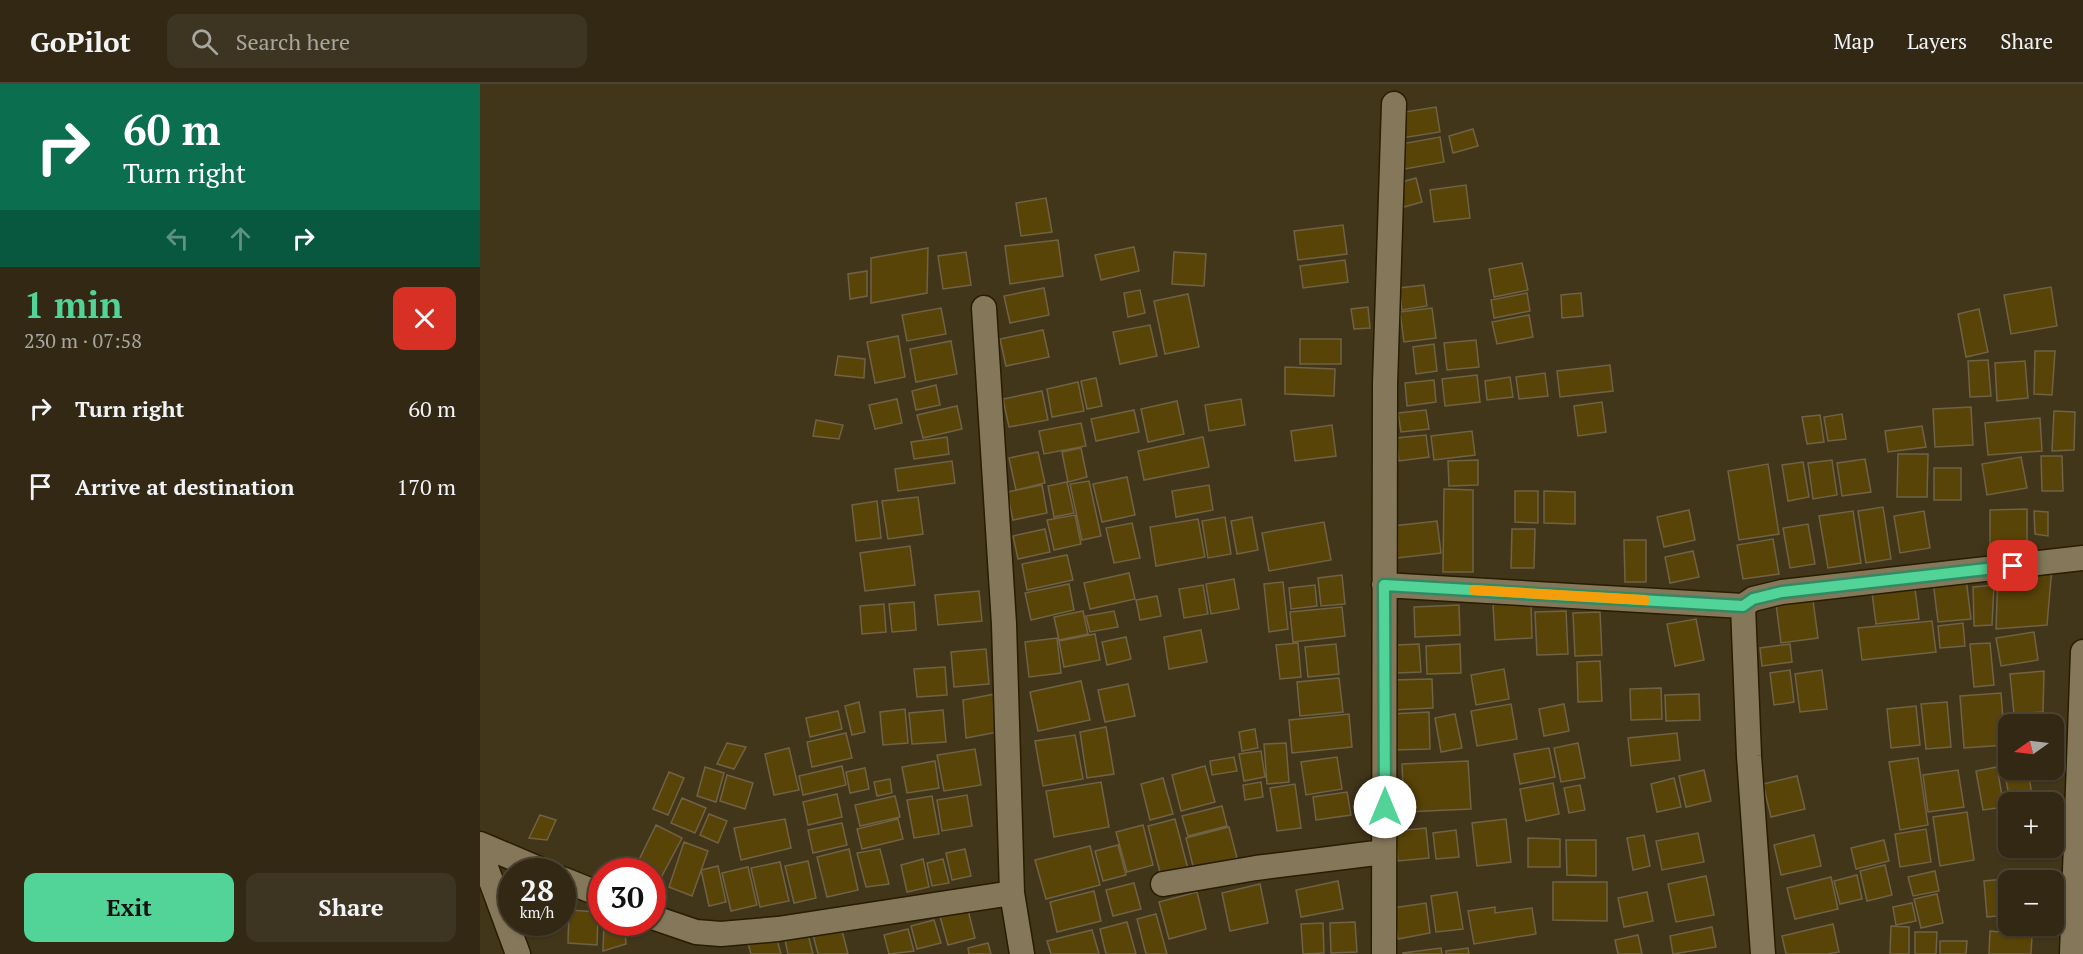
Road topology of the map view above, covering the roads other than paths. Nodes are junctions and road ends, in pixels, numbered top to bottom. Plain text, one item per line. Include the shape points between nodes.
1 (1394, 104) dead end
2 (984, 308) dead end
3 (2083, 558) edge
4 (1384, 585) junction
5 (1743, 606) junction
6 (2083, 652) edge
7 (480, 843) edge
8 (480, 851) edge
9 (1384, 852) junction
10 (514, 858) edge
11 (1163, 884) dead end
12 (1012, 893) junction
13 (666, 922) edge
14 (518, 954) edge
15 (1022, 954) edge
16 (1384, 954) edge
17 (1763, 954) edge
18 (2072, 954) edge

1 - 4 street via 1385,384
2 - 12 street via 1004,624
3 - 5 street via 1782,592 1753,599
4 - 5 street
4 - 9 street
5 - 17 street
6 - 18 street
7 - 10 street
8 - 14 street
9 - 11 street
9 - 16 street
12 - 13 street via 721,934 696,932
12 - 15 street

